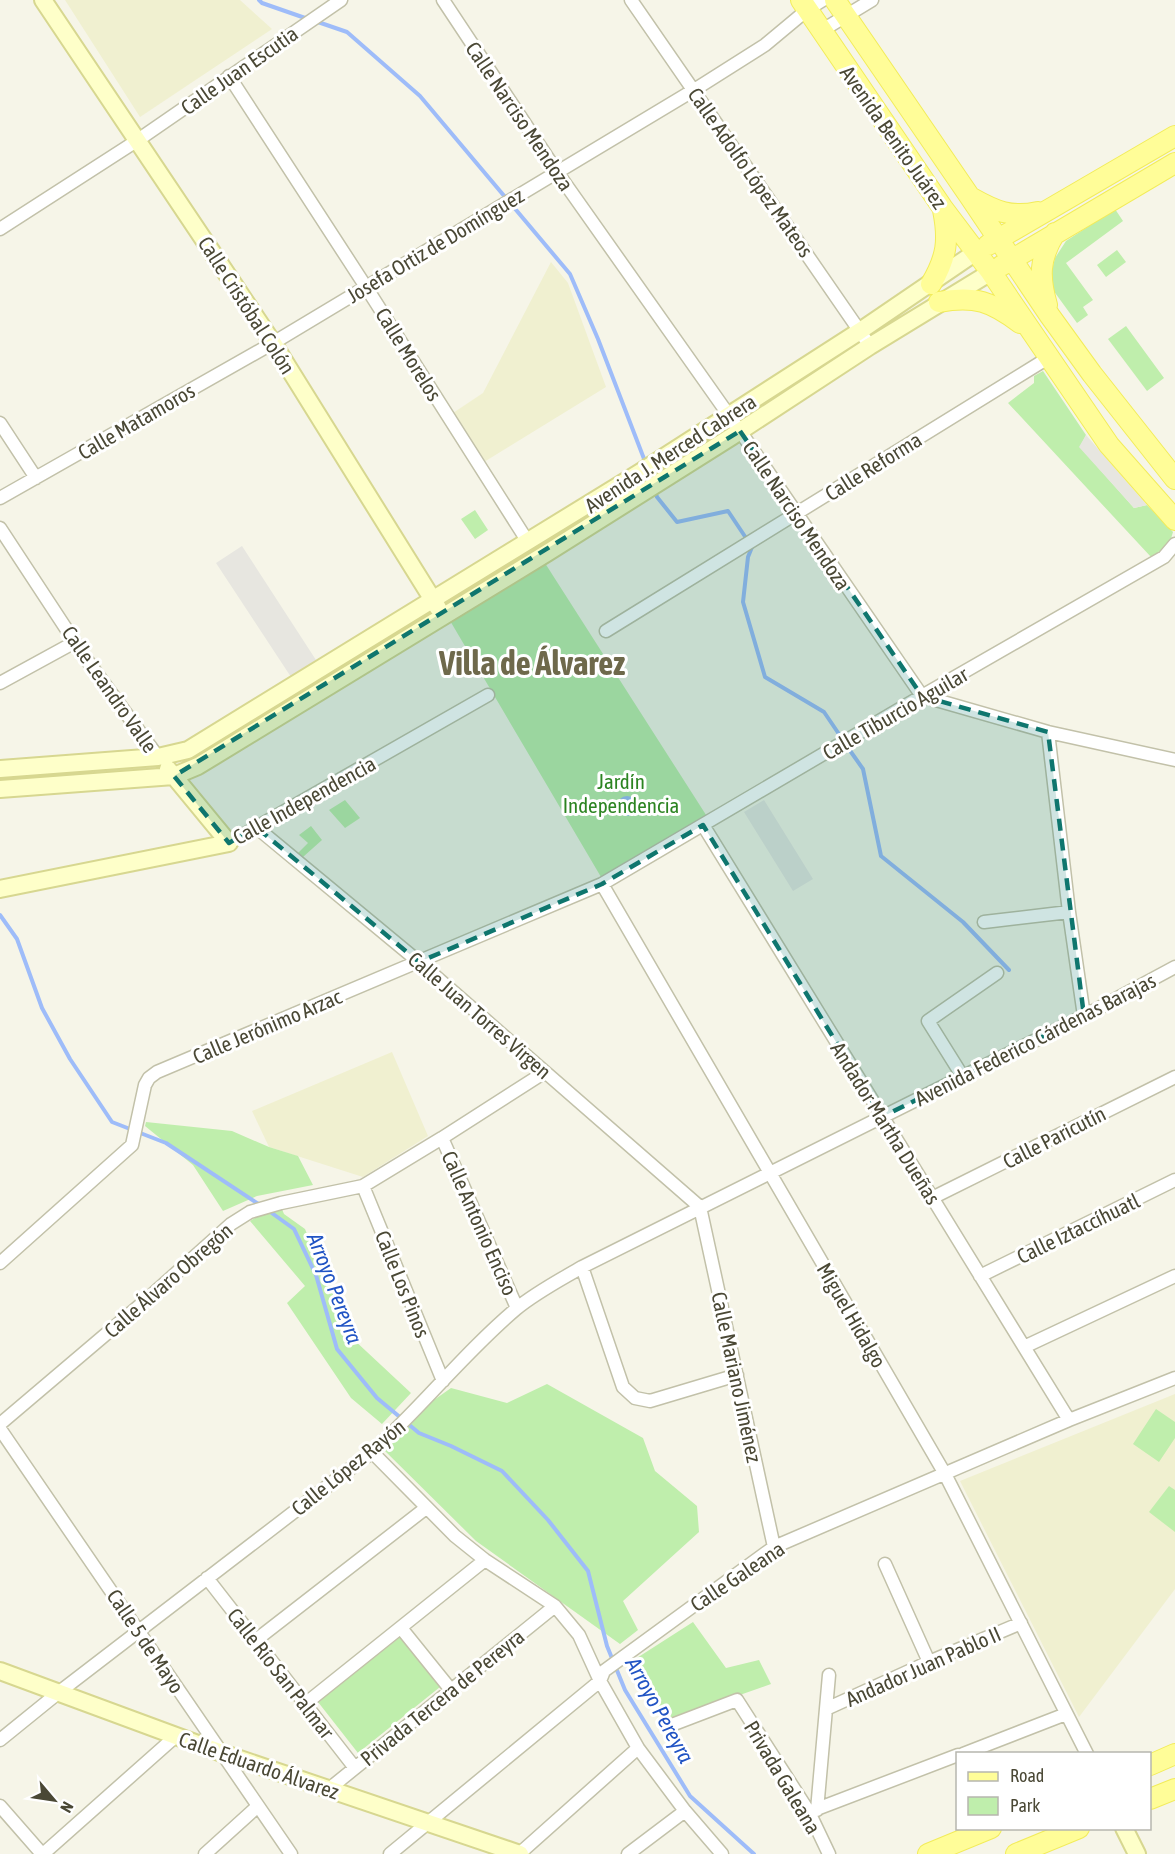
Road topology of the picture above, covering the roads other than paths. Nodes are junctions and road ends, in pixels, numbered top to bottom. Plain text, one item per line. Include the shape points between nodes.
1 (43, 0) edge
2 (341, 0) edge
3 (443, 0) edge
4 (632, 0) edge
5 (872, 0) edge
6 (810, 3) edge
7 (840, 8) edge
8 (821, 31) junction
9 (229, 76) junction
10 (694, 90) junction
11 (1175, 136) edge
12 (138, 140) junction
13 (1175, 163) edge
14 (557, 172) junction
15 (970, 197) junction
16 (942, 207) junction
17 (1047, 210) junction
18 (0, 230) edge
19 (1055, 232) junction
20 (998, 239) junction
21 (976, 252) junction
22 (1012, 260) junction
23 (991, 272) junction
24 (931, 284) junction
25 (366, 287) junction
26 (939, 302) junction
27 (1050, 316) junction
28 (860, 331) junction
29 (1031, 332) junction
30 (273, 343) junction
31 (870, 346) junction
32 (1048, 358) junction
33 (728, 416) junction
34 (0, 423) edge
35 (740, 431) junction
36 (645, 469) junction
37 (36, 478) junction
38 (1175, 479) edge
39 (654, 485) junction
40 (0, 498) edge
41 (796, 513) junction
42 (1175, 520) edge
43 (0, 528) edge
44 (528, 542) junction
45 (1175, 544) edge
46 (433, 600) junction
47 (443, 616) junction
48 (606, 631) dead end
49 (75, 642) junction
50 (0, 683) edge
51 (488, 695) dead end
52 (922, 696) junction
53 (1048, 732) junction
54 (158, 757) junction
55 (1175, 760) edge
56 (0, 769) edge
57 (174, 776) junction
58 (0, 789) edge
59 (703, 825) junction
60 (256, 827) junction
61 (229, 843) junction
62 (607, 882) junction
63 (0, 889) edge
64 (1068, 912) junction
65 (984, 922) dead end
66 (419, 962) junction
67 (1175, 967) edge
68 (997, 973) dead end
69 (1084, 1016) junction
70 (545, 1072) junction
71 (963, 1077) junction
72 (1175, 1077) edge
73 (882, 1117) junction
74 (442, 1138) junction
75 (769, 1172) junction
76 (1175, 1180) edge
77 (363, 1186) junction
78 (932, 1198) junction
79 (700, 1207) junction
80 (0, 1263) edge
81 (582, 1267) junction
82 (980, 1276) junction
83 (1175, 1276) edge
84 (517, 1308) junction
85 (1024, 1347) junction
86 (737, 1375) junction
87 (1175, 1378) edge
88 (443, 1381) junction
89 (1069, 1420) junction
90 (0, 1424) edge
91 (0, 1429) edge
92 (372, 1452) junction
93 (945, 1474) junction
94 (426, 1508) junction
95 (774, 1547) junction
96 (485, 1560) junction
97 (885, 1564) dead end
98 (207, 1578) junction
99 (555, 1606) junction
100 (1021, 1623) junction
101 (401, 1628) junction
102 (138, 1631) junction
103 (256, 1640) junction
104 (929, 1662) junction
105 (0, 1671) edge
106 (829, 1675) dead end
107 (602, 1676) junction
108 (452, 1690) junction
109 (58, 1693) junction
110 (305, 1704) junction
111 (826, 1709) junction
112 (1066, 1714) junction
113 (669, 1726) dead end
114 (176, 1736) junction
115 (0, 1740) edge
116 (638, 1748) junction
117 (968, 1752) edge
118 (1086, 1752) edge
119 (222, 1753) junction
120 (1175, 1754) edge
121 (956, 1755) edge
122 (1151, 1764) edge
123 (355, 1768) junction
124 (329, 1789) junction
125 (1175, 1789) edge
126 (1151, 1799) edge
127 (0, 1806) edge
128 (258, 1806) junction
129 (686, 1811) junction
130 (813, 1811) junction
131 (427, 1823) junction
132 (987, 1830) edge
133 (1073, 1830) edge
134 (1125, 1830) edge
135 (43, 1854) edge
136 (205, 1854) edge
137 (291, 1854) edge
138 (390, 1854) edge
139 (520, 1854) edge
140 (628, 1854) edge
141 (722, 1854) edge
142 (829, 1854) edge
143 (928, 1854) edge
144 (1016, 1854) edge
145 (1137, 1854) edge

1 - 12 main road, Calle Cristóbal Colón
2 - 9 street, Calle Juan Escutia
3 - 14 street, Calle Narciso Mendoza
4 - 10 street, Calle Adolfo López Mateos
5 - 7 street
6 - 8 main road, Avenida Benito Juárez
6 - 10 street, Josefa Ortiz de Domínguez via 765,45
7 - 8 street
7 - 15 main road, Avenida Benito Juárez
8 - 16 main road, Avenida Benito Juárez
9 - 12 street, Calle Juan Escutia
9 - 25 street, Calle Morelos
10 - 14 street, Josefa Ortiz de Domínguez
10 - 28 street, Calle Adolfo López Mateos
11 - 17 main road, Avenida J. Merced Cabrera
12 - 18 street, Calle Juan Escutia
12 - 30 main road, Calle Cristóbal Colón
13 - 19 main road
14 - 25 street, Josefa Ortiz de Domínguez
14 - 33 street, Calle Narciso Mendoza
15 - 17 main road via 993,210 1014,214
15 - 20 main road, Avenida Benito Juárez
16 - 21 main road, Avenida Benito Juárez
16 - 24 main road via 947,248
17 - 20 main road, Avenida J. Merced Cabrera
19 - 22 main road
19 - 27 main road via 1041,265 1041,284
20 - 21 main road, Avenida J. Merced Cabrera
20 - 22 main road, Avenida Benito Juárez
21 - 23 main road, Avenida Benito Juárez
21 - 24 main road, Avenida J. Merced Cabrera
22 - 23 main road
22 - 27 main road, Avenida Benito Juárez
23 - 26 main road, Avenida J. Merced Cabrera
23 - 29 main road, Avenida Benito Juárez
24 - 28 main road, Avenida J. Merced Cabrera
25 - 30 street, Josefa Ortiz de Domínguez
25 - 44 street, Calle Morelos
26 - 29 main road via 959,298 982,302 1002,310
26 - 31 main road, Avenida J. Merced Cabrera
27 - 38 main road, Avenida Benito Juárez
28 - 31 street, Calle Adolfo López Mateos
28 - 33 main road, Avenida J. Merced Cabrera
29 - 32 main road, Avenida Benito Juárez
30 - 37 street, Calle Matamoros
30 - 46 main road, Calle Cristóbal Colón
31 - 35 main road, Avenida J. Merced Cabrera
32 - 41 street, Calle Reforma
32 - 42 main road, Avenida Benito Juárez via 1109,445
33 - 35 street, Calle Narciso Mendoza
33 - 36 main road, Avenida J. Merced Cabrera
34 - 37 street
35 - 39 main road, Avenida J. Merced Cabrera
35 - 41 street, Calle Narciso Mendoza
36 - 39 main road
36 - 44 main road, Avenida J. Merced Cabrera
37 - 40 street, Calle Matamoros
39 - 47 main road, Avenida J. Merced Cabrera
41 - 48 street, Calle Reforma
41 - 52 street, Calle Narciso Mendoza
43 - 49 street, Calle Leandro Valle
44 - 46 main road, Avenida J. Merced Cabrera
45 - 52 street, Calle Tiburcio Aguilar via 1164,557
46 - 47 main road, Calle Cristóbal Colón
46 - 54 main road, Avenida J. Merced Cabrera via 188,750
47 - 57 main road, Avenida J. Merced Cabrera via 198,766
49 - 50 street
49 - 54 street, Calle Leandro Valle
51 - 60 street, Calle Independencia
52 - 53 street
52 - 59 street, Calle Tiburcio Aguilar
53 - 55 street
53 - 64 street
54 - 56 main road, Avenida J. Merced Cabrera
54 - 57 main road, Calle Leandro Valle
57 - 58 main road, Avenida J. Merced Cabrera
57 - 61 main road, Calle Leandro Valle
59 - 62 street, Calle Tiburcio Aguilar
59 - 73 street, Andador Martha Dueñas
60 - 61 street, Calle Independencia
60 - 66 street, Calle Juan Torres Virgen
61 - 63 main road, Calle Independencia
62 - 66 street, Calle Jerónimo Arzac
62 - 75 street, Miguel Hidalgo
64 - 65 street
64 - 69 street
66 - 70 street, Calle Juan Torres Virgen
66 - 80 street, Calle Jerónimo Arzac via 157,1072 145,1085 132,1146
67 - 69 street, Avenida Federico Cárdenas Barajas
68 - 71 street via 928,1021
69 - 71 street, Avenida Federico Cárdenas Barajas
70 - 74 street, Calle Álvaro Obregón
70 - 79 street, Calle Juan Torres Virgen
71 - 73 street, Avenida Federico Cárdenas Barajas
72 - 78 street, Calle Paricutín
73 - 75 street, Avenida Federico Cárdenas Barajas
73 - 78 street, Andador Martha Dueñas
74 - 77 street, Calle Álvaro Obregón
74 - 84 street, Calle Antonio Enciso
75 - 79 street, Avenida Federico Cárdenas Barajas
75 - 93 street, Miguel Hidalgo
76 - 82 street, Calle Iztaccíhuatl
77 - 88 street, Calle Los Pinos
77 - 90 street, Calle Álvaro Obregón via 281,1203 250,1212 231,1224
78 - 82 street, Andador Martha Dueñas
79 - 81 street, Calle López Rayón
79 - 86 street, Calle Mariano Jiménez
81 - 84 street, Calle López Rayón
81 - 86 street via 623,1387 635,1398 650,1401
82 - 85 street, Andador Martha Dueñas
83 - 85 street
84 - 88 street, Calle López Rayón
85 - 89 street, Andador Martha Dueñas
86 - 95 street, Calle Mariano Jiménez
87 - 89 street, Calle Galeana
88 - 92 street, Calle López Rayón
89 - 93 street, Calle Galeana
91 - 102 street, Calle 5 de Mayo
92 - 94 street
92 - 98 street, Calle López Rayón
93 - 95 street, Calle Galeana
93 - 100 street, Miguel Hidalgo
94 - 96 street
94 - 103 street
95 - 107 street, Calle Galeana via 630,1651
96 - 99 street
96 - 101 street
97 - 104 street
98 - 102 street, Calle López Rayón
98 - 103 street, Calle Río San Palmar
99 - 107 street via 579,1635
99 - 108 street, Privada Tercera de Pereyra
100 - 104 street, Andador Juan Pablo II
100 - 112 street, Miguel Hidalgo
101 - 108 street
101 - 110 street
102 - 109 street, Calle López Rayón
102 - 119 street, Calle 5 de Mayo
103 - 110 street, Calle Río San Palmar
104 - 111 street, Andador Juan Pablo II
105 - 109 main road, Calle Eduardo Álvarez
106 - 111 street
107 - 116 street
107 - 131 street, Calle Galeana
108 - 123 street, Privada Tercera de Pereyra
109 - 114 main road, Calle Eduardo Álvarez
109 - 115 street, Calle López Rayón
110 - 123 street, Calle Río San Palmar
111 - 130 street
112 - 117 street
112 - 118 street, Miguel Hidalgo
113 - 130 street, Privada Galeana via 736,1700
114 - 119 main road, Calle Eduardo Álvarez
114 - 135 street
116 - 129 street
116 - 139 street
119 - 124 main road, Calle Eduardo Álvarez
119 - 128 street, Calle 5 de Mayo
120 - 122 main road
121 - 130 street
123 - 124 street, Privada Tercera de Pereyra
124 - 131 main road, Calle Eduardo Álvarez
125 - 126 main road
127 - 135 street
128 - 136 street
128 - 137 street, Calle 5 de Mayo
129 - 140 street
129 - 141 street
130 - 142 street, Privada Galeana
131 - 138 street, Calle Galeana
131 - 139 main road, Calle Eduardo Álvarez
132 - 143 main road
133 - 144 main road
134 - 145 main road

